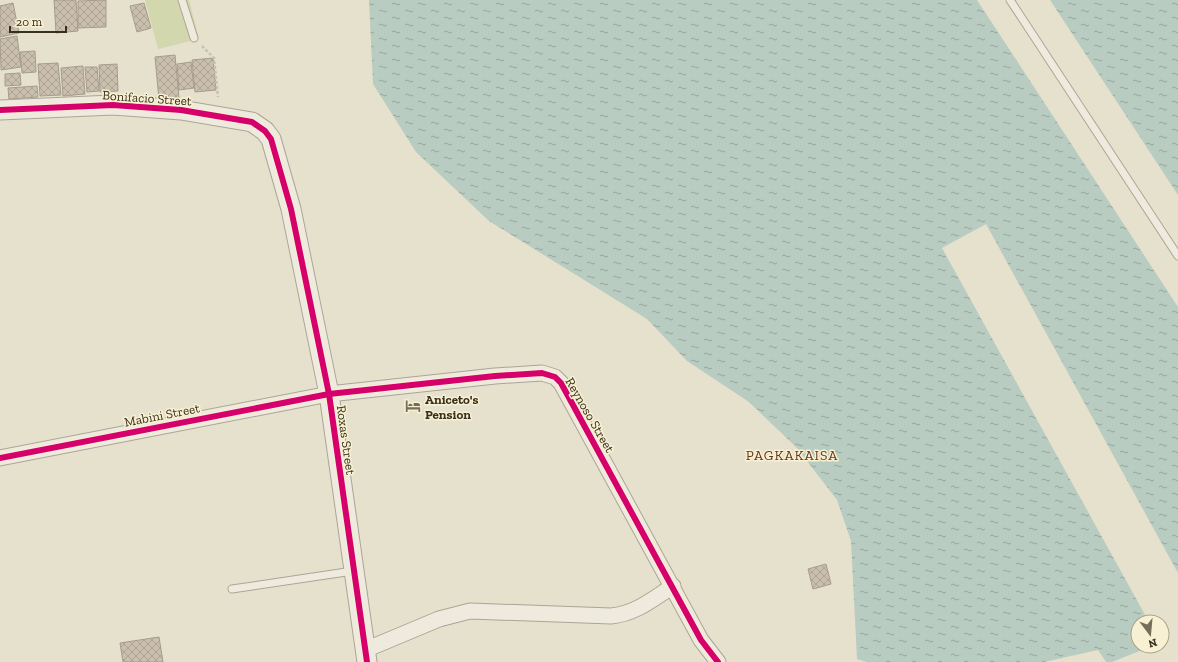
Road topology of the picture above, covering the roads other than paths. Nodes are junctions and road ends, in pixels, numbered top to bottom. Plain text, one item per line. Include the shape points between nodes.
1 (182, 0) edge
2 (1010, 0) edge
3 (194, 38) road end
4 (0, 110) edge
5 (265, 131) joint
6 (1178, 256) edge
7 (329, 394) junction
8 (0, 458) edge
9 (354, 571) junction
10 (673, 586) junction
11 (232, 589) dead end
12 (366, 656) edge
13 (718, 662) edge

1 - 3 lane
2 - 6 lane
4 - 5 street, Bonifacio Street via 113,105 181,110 252,122
5 - 7 street, Roxas Street via 272,143 291,209
7 - 8 street, Mabini Street
7 - 9 street, Roxas Street
7 - 10 street, Reynoso Street via 496,376 542,373 555,377 561,383
9 - 11 lane
9 - 12 street, Roxas Street
10 - 12 street via 623,615 470,611 439,619
10 - 13 street, Reynoso Street via 701,640

